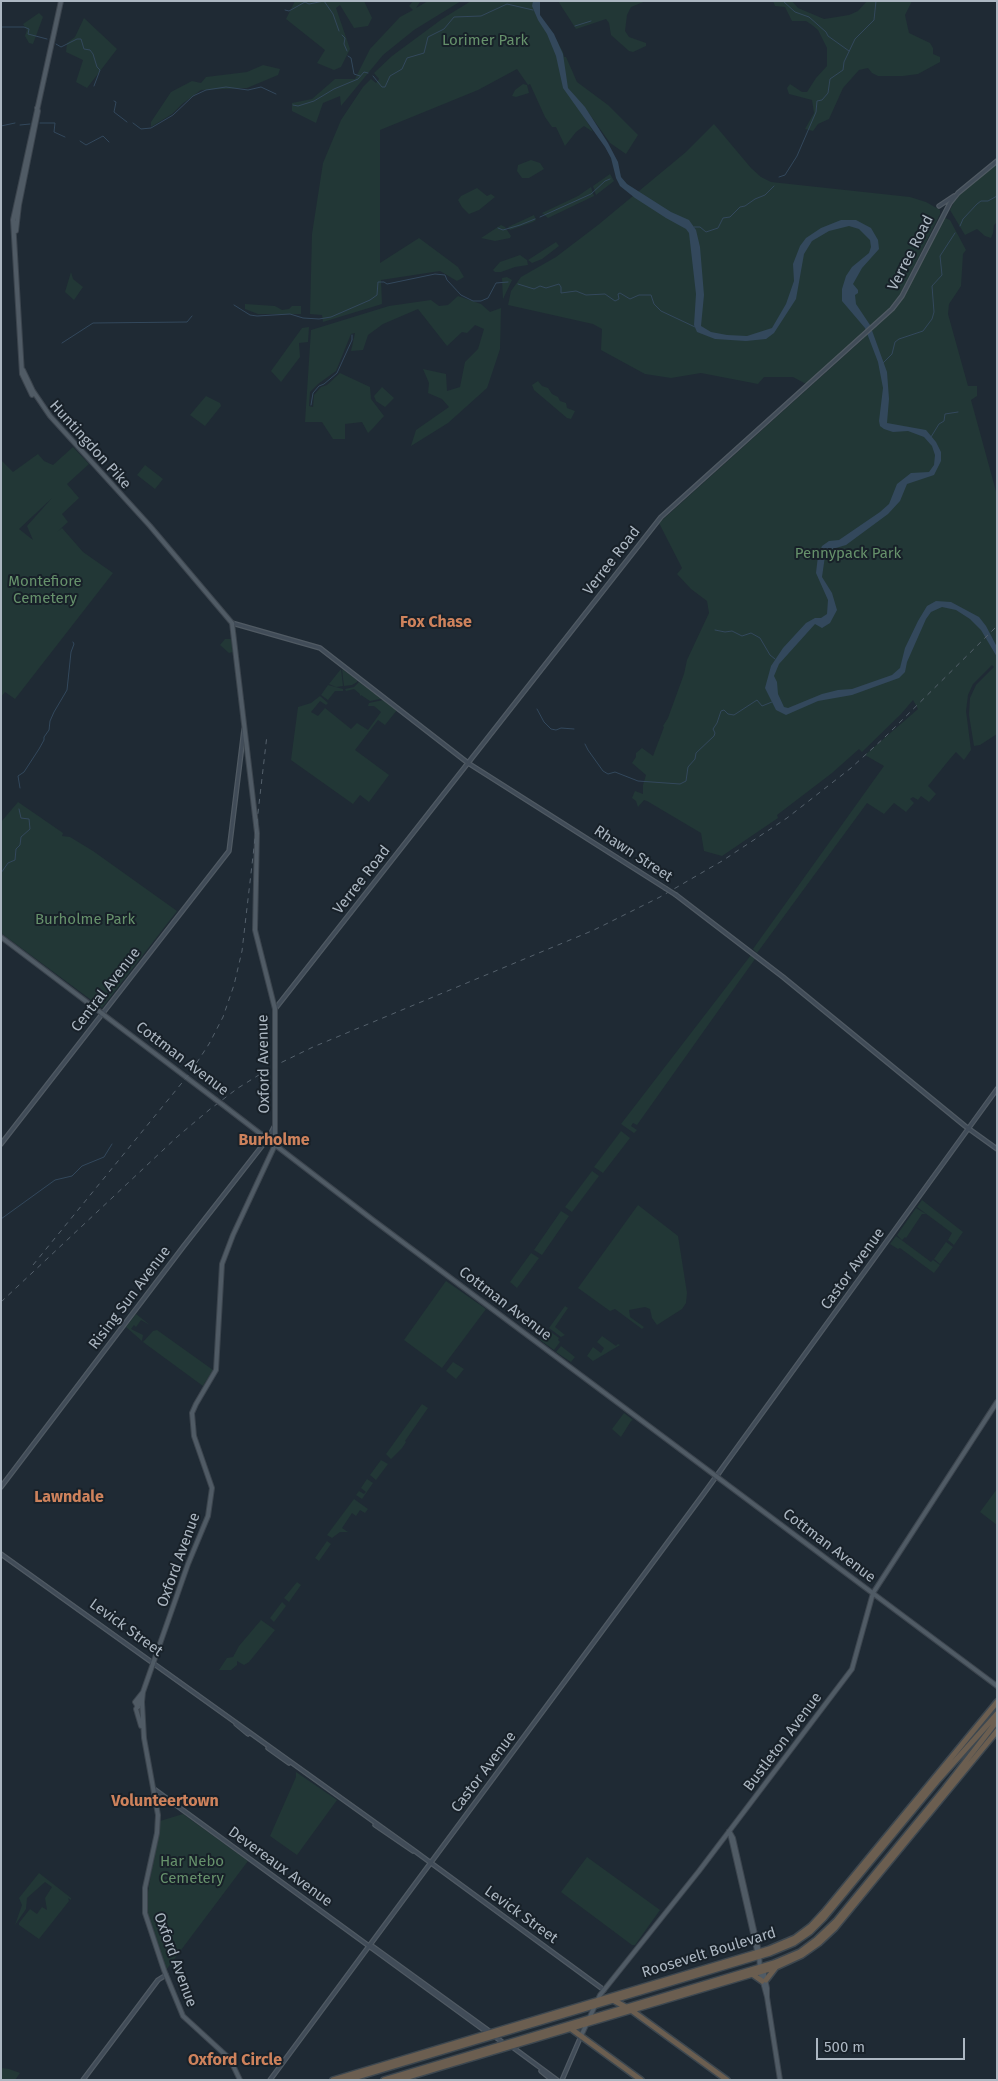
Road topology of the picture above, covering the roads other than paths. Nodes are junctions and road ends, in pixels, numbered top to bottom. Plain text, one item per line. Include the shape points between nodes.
1 (60, 1) edge
2 (997, 161) edge
3 (958, 192) junction
4 (939, 206) dead end
5 (232, 622) junction
6 (244, 728) junction
7 (246, 747) junction
8 (241, 756) junction
9 (468, 763) junction
10 (1, 937) edge
11 (275, 1009) junction
12 (102, 1013) junction
13 (997, 1089) edge
14 (276, 1123) junction
15 (968, 1128) junction
16 (267, 1139) junction
17 (1, 1144) edge
18 (275, 1145) junction
19 (997, 1149) edge
20 (997, 1402) edge
21 (716, 1477) junction
22 (1, 1487) edge
23 (1, 1554) edge
24 (873, 1593) junction
25 (154, 1664) junction
26 (997, 1686) edge
27 (143, 1692) junction
28 (142, 1698) junction
29 (997, 1702) edge
30 (136, 1704) junction
31 (997, 1714) edge
32 (997, 1721) edge
33 (142, 1722) junction
34 (997, 1731) edge
35 (144, 1738) junction
36 (983, 1747) junction
37 (964, 1763) junction
38 (927, 1787) junction
39 (154, 1789) junction
40 (913, 1811) junction
41 (729, 1831) junction
42 (430, 1863) junction
43 (369, 1945) junction
44 (758, 1954) junction
45 (776, 1967) junction
46 (762, 1969) junction
47 (686, 1974) junction
48 (752, 1974) junction
49 (166, 1975) junction
50 (735, 1979) junction
51 (716, 1980) junction
52 (764, 1980) junction
53 (672, 1982) junction
54 (686, 1989) junction
55 (604, 1990) junction
56 (626, 1994) junction
57 (613, 1998) junction
58 (669, 1998) junction
59 (596, 2003) junction
60 (629, 2008) junction
61 (587, 2021) junction
62 (570, 2028) junction
63 (491, 2034) junction
64 (581, 2036) junction
65 (507, 2046) junction
66 (418, 2059) junction
67 (397, 2061) junction
68 (448, 2065) junction
69 (420, 2069) junction
70 (543, 2071) junction
71 (83, 2080) edge
72 (240, 2080) edge
73 (270, 2080) edge
74 (333, 2080) edge
75 (347, 2080) edge
76 (384, 2080) edge
77 (398, 2080) edge
78 (552, 2080) edge
79 (557, 2080) edge
80 (562, 2080) edge
81 (641, 2080) edge
82 (728, 2080) edge
83 (780, 2080) edge

1 - 5 main road, Huntingdon Pike via 13,220 22,370 27,387 41,408
2 - 3 main road, Verree Road
3 - 4 main road
3 - 9 main road, Verree Road via 944,211 902,296 892,309 661,518
5 - 6 main road, Oxford Avenue
5 - 9 main road, Rhawn Street via 320,648
6 - 7 main road, Oxford Avenue
6 - 8 main road
7 - 8 main road
7 - 11 main road, Oxford Avenue via 257,833 255,933
8 - 12 main road, Central Avenue via 228,851
9 - 11 main road, Verree Road
9 - 15 main road, Rhawn Street, bridge via 676,895 783,977
10 - 12 main road, Cottman Avenue
11 - 14 main road, Oxford Avenue, bridge
12 - 16 main road, Cottman Avenue, bridge
12 - 17 main road, Central Avenue
13 - 15 main road, Castor Avenue
14 - 16 main road, Rising Sun Avenue
14 - 18 main road, Oxford Avenue
15 - 19 main road, Rhawn Street
15 - 21 main road, Castor Avenue
16 - 18 main road, Cottman Avenue
16 - 22 main road, Rising Sun Avenue
18 - 21 main road, Cottman Avenue
18 - 25 main road, Oxford Avenue via 222,1266 216,1370 192,1413 194,1436 212,1488 208,1516
20 - 24 main road, Bustleton Avenue
21 - 24 main road, Cottman Avenue
21 - 42 main road, Castor Avenue
23 - 25 main road, Levick Street
24 - 26 main road, Cottman Avenue
24 - 41 main road, Bustleton Avenue via 852,1669
25 - 27 main road, Oxford Avenue
25 - 42 main road, Levick Street
27 - 28 main road, Oxford Avenue
27 - 30 main road, Oxford Avenue
28 - 30 main road, Oxford Avenue
28 - 33 main road, Oxford Avenue
29 - 38 highway, Roosevelt Boulevard
30 - 33 main road
30 - 35 main road, Oxford Avenue
31 - 40 highway, Roosevelt Boulevard
32 - 37 highway, Roosevelt Boulevard
33 - 35 main road, Oxford Avenue
34 - 36 highway, Roosevelt Boulevard
35 - 39 main road, Oxford Avenue
36 - 37 highway
36 - 45 highway, Roosevelt Boulevard via 835,1928 809,1951
37 - 46 highway, Roosevelt Boulevard via 828,1930 796,1954
38 - 40 highway
38 - 44 highway, Roosevelt Boulevard via 814,1923 789,1941
39 - 43 main road, Devereaux Avenue
39 - 49 main road, Oxford Avenue via 158,1828 144,1903
40 - 44 highway, Roosevelt Boulevard via 817,1926 791,1945
41 - 44 main road
41 - 55 main road, Bustleton Avenue
42 - 43 main road, Castor Avenue
42 - 55 main road, Levick Street
43 - 63 main road, Devereaux Avenue
43 - 73 main road, Castor Avenue
44 - 46 main road
44 - 47 highway, Roosevelt Boulevard
44 - 53 highway, Roosevelt Boulevard
45 - 46 highway, Roosevelt Boulevard
45 - 52 highway
46 - 48 highway, Roosevelt Boulevard
46 - 51 highway, Roosevelt Boulevard
46 - 52 main road
47 - 53 highway
47 - 56 highway, Roosevelt Boulevard
48 - 50 highway, Roosevelt Boulevard
48 - 52 highway
49 - 71 main road via 158,1980
49 - 72 main road, Oxford Avenue via 183,2016 230,2059
50 - 51 highway
50 - 58 highway, Roosevelt Boulevard
51 - 54 highway, Roosevelt Boulevard
52 - 83 main road
53 - 56 highway, Roosevelt Boulevard
54 - 58 highway
54 - 60 highway, Roosevelt Boulevard
55 - 57 main road, Levick Street
55 - 59 main road, Bustleton Avenue
56 - 57 highway, Roosevelt Boulevard
56 - 60 highway
57 - 59 highway, Roosevelt Boulevard
57 - 60 highway, Levick Street
58 - 60 highway, Roosevelt Boulevard
59 - 61 main road, Bustleton Avenue
59 - 63 highway, Roosevelt Boulevard
60 - 61 highway, Roosevelt Boulevard
60 - 82 highway, Levick Street
61 - 62 highway, Roosevelt Boulevard
61 - 64 main road, Bustleton Avenue
61 - 65 highway, Roosevelt Boulevard
62 - 64 highway
62 - 65 highway, Roosevelt Boulevard
63 - 65 main road, Devereaux Avenue
63 - 66 highway, Roosevelt Boulevard
63 - 67 highway, Roosevelt Boulevard
64 - 80 main road, Bustleton Avenue
64 - 81 highway
65 - 68 highway, Roosevelt Boulevard
65 - 69 highway, Roosevelt Boulevard
65 - 70 main road, Devereaux Avenue
66 - 67 highway
66 - 75 highway, Roosevelt Boulevard
67 - 74 highway, Roosevelt Boulevard
68 - 69 highway
68 - 77 highway, Roosevelt Boulevard
69 - 76 highway, Roosevelt Boulevard
70 - 78 main road, Devereaux Avenue
70 - 79 main road, Devereaux Avenue

